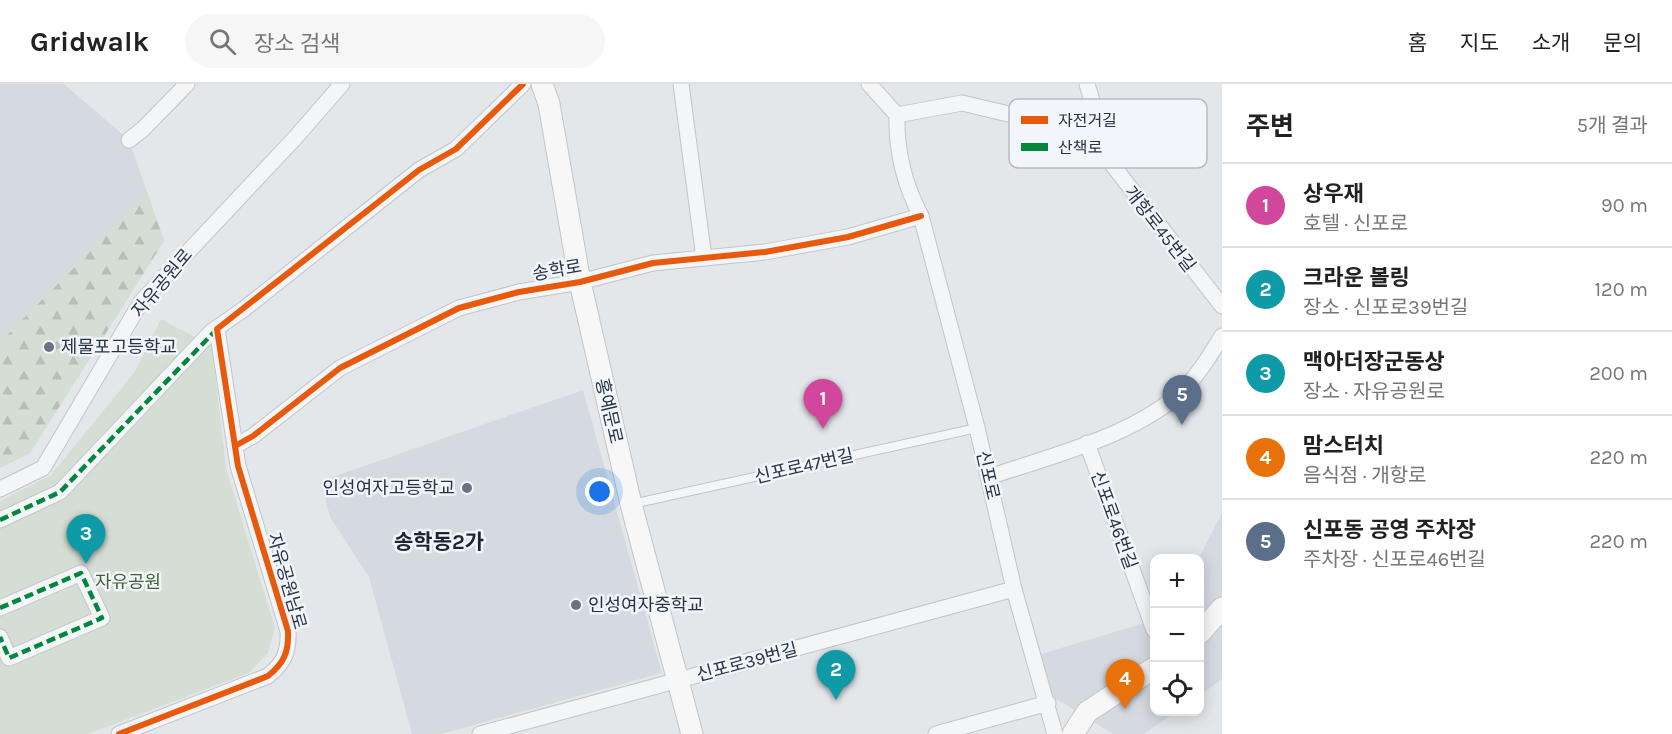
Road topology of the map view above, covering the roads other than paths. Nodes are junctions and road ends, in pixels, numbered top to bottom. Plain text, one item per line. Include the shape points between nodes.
1 (187, 84) edge
2 (342, 84) edge
3 (681, 84) edge
4 (869, 84) edge
5 (1087, 84) edge
6 (529, 85) edge
7 (1091, 99) edge
8 (1009, 114) edge
9 (897, 115) junction
10 (129, 140) dead end
11 (1116, 168) edge
12 (921, 216) junction
13 (704, 258) junction
14 (580, 282) junction
15 (1222, 306) edge
16 (217, 329) junction
17 (1222, 336) edge
18 (977, 428) junction
19 (1087, 443) junction
20 (235, 446) junction
21 (989, 477) junction
22 (0, 489) edge
23 (631, 504) junction
24 (0, 520) edge
25 (1014, 589) junction
26 (0, 608) edge
27 (1222, 608) edge
28 (1150, 616) edge
29 (1204, 628) edge
30 (0, 638) edge
31 (1150, 671) edge
32 (678, 681) junction
33 (1048, 703) junction
34 (118, 734) edge
35 (480, 734) edge
36 (692, 734) edge
37 (936, 734) edge
38 (1055, 734) edge
39 (1072, 734) edge

1 - 10 street
2 - 22 street, 자유공원로 via 141,302 43,468
3 - 13 street
4 - 9 street
5 - 7 street, 개항로45번길
6 - 14 street, 홍예문로 via 549,104
6 - 16 street via 456,149 419,170
8 - 9 street via 962,103
9 - 12 street via 896,144 910,196
11 - 15 street, 개항로45번길
12 - 13 street, 송학로 via 848,237
12 - 18 street, 신포로
13 - 14 street, 송학로 via 652,263
14 - 20 street, 송학로 via 519,292 459,308 340,368
14 - 23 street, 홍예문로
16 - 20 street, 자유공원남로
16 - 24 street via 60,492
17 - 19 street via 1184,389 1157,410
18 - 21 street, 신포로
18 - 23 lane, 신포로47번길
19 - 21 street
19 - 28 street, 신포로46번길
20 - 34 street, 자유공원남로 via 288,631 289,646 282,664 267,676
21 - 25 street, 신포로
23 - 32 street, 홍예문로
25 - 32 street, 신포로39번길
25 - 33 street, 신포로
26 - 30 street via 81,573 102,618 9,658
27 - 29 street
31 - 39 street via 1088,712
32 - 35 street, 신포로39번길
32 - 36 street, 홍예문로
33 - 37 street
33 - 38 street, 신포로

